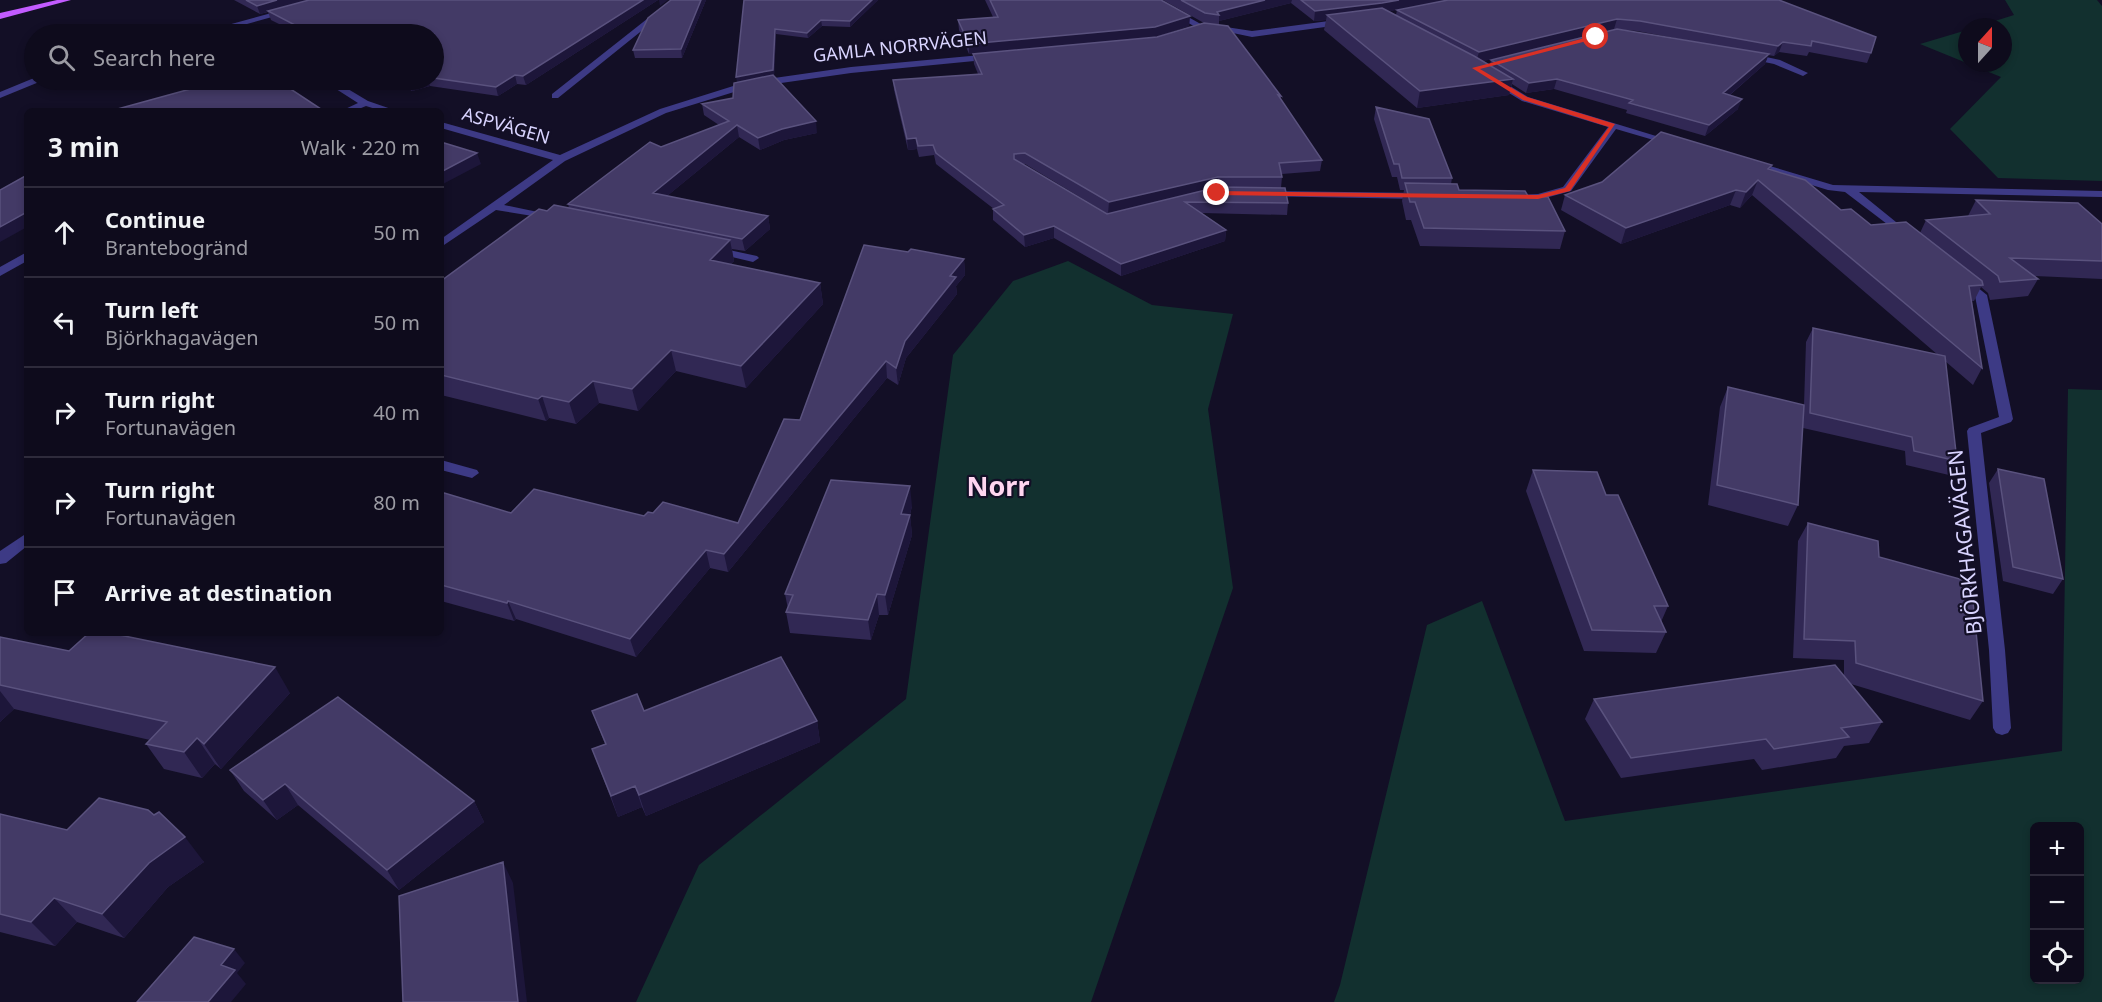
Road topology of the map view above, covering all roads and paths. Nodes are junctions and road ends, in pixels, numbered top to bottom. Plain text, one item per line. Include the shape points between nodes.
1 (67, 0) edge
2 (329, 0) edge
3 (676, 0) edge
4 (1152, 0) edge
5 (0, 16) edge
6 (1358, 21) edge
7 (240, 23) joint
8 (236, 24) edge
9 (1202, 27) junction
10 (1186, 31) edge
11 (1742, 55) edge
12 (1003, 56) edge
13 (1803, 73) dead end
14 (1485, 74) edge
15 (24, 86) edge
16 (344, 90) edge
17 (0, 95) edge
18 (555, 96) dead end
19 (365, 103) junction
20 (353, 108) edge
21 (382, 108) edge
22 (444, 126) edge
23 (1613, 126) junction
24 (1680, 144) edge
25 (561, 159) junction
26 (1748, 162) edge
27 (1847, 188) junction
28 (1252, 194) edge
29 (2102, 194) edge
30 (1435, 196) edge
31 (1504, 197) edge
32 (494, 206) junction
33 (562, 220) edge
34 (444, 242) edge
35 (1919, 245) edge
36 (708, 249) edge
37 (24, 258) edge
38 (753, 258) dead end
39 (0, 272) edge
40 (1954, 273) edge
41 (444, 466) edge
42 (472, 473) dead end
43 (24, 540) edge
44 (0, 559) edge
45 (2002, 728) dead end

1 - 5 main road
2 - 7 street
3 - 18 street
4 - 9 street
6 - 9 street via 1252,34
7 - 8 street
9 - 10 street
11 - 13 street via 1777,62
12 - 25 street, GAMLA NORRVÄGEN via 851,70 746,85 663,111
14 - 23 street via 1525,99
15 - 17 street
16 - 19 street
19 - 20 street
19 - 21 street
22 - 25 street, ASPVÄGEN
23 - 24 street
23 - 31 street via 1567,189 1538,197
25 - 32 street, GAMLA NORRVÄGEN
26 - 27 street via 1832,188
27 - 29 street
27 - 35 street
28 - 30 street
32 - 33 street
32 - 34 street, GAMLA NORRVÄGEN
36 - 38 street
37 - 39 street
40 - 45 street, BJÖRKHAGAVÄGEN via 1981,295 2006,419 1974,431
41 - 42 street
43 - 44 street

